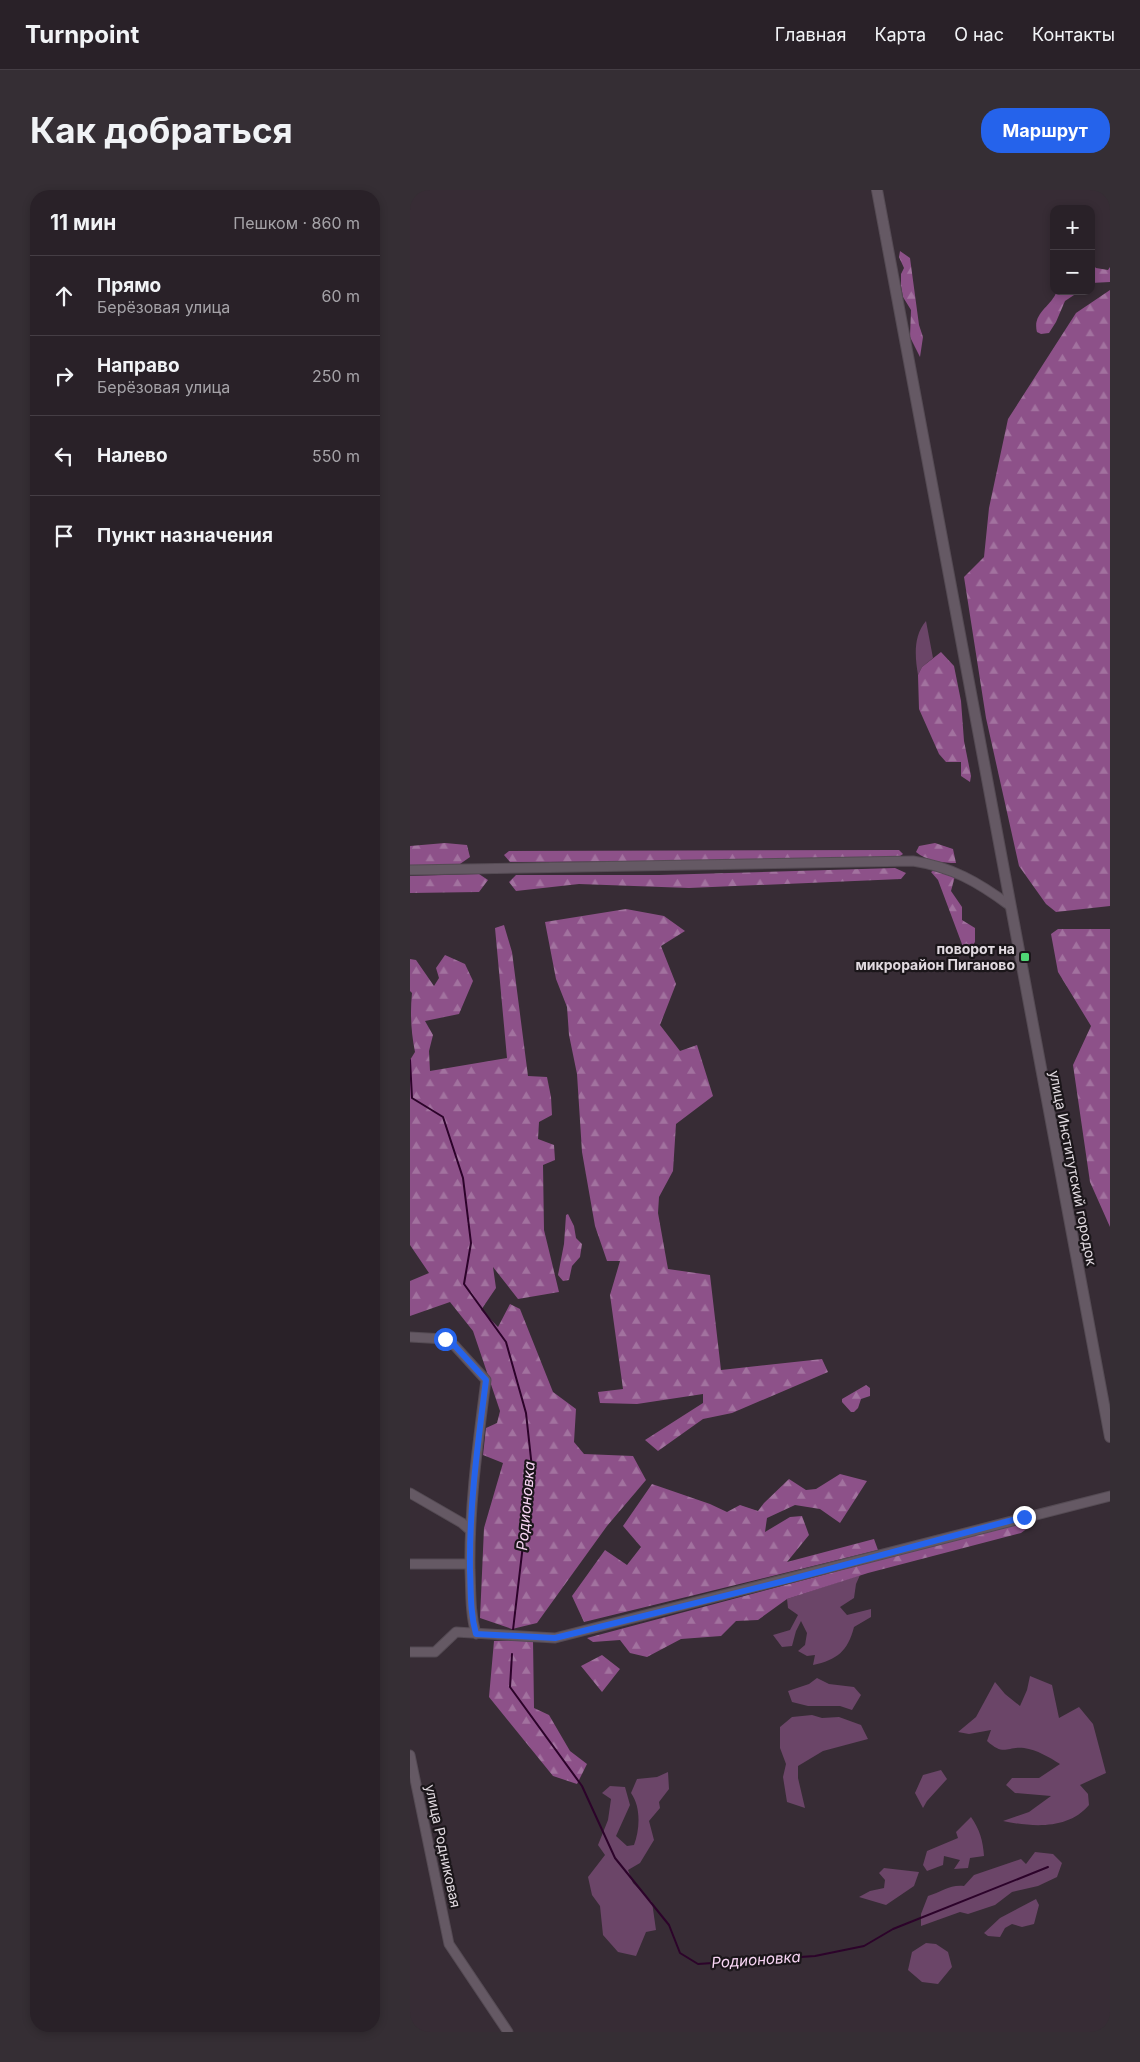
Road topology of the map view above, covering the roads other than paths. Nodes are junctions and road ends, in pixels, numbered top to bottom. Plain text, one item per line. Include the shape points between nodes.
1 (877, 190) edge
2 (410, 870) edge
3 (1010, 905) junction
4 (410, 1338) edge
5 (1110, 1437) edge
6 (410, 1493) edge
7 (1110, 1496) edge
8 (470, 1530) junction
9 (410, 1564) edge
10 (470, 1564) junction
11 (476, 1634) junction
12 (410, 1652) edge
13 (410, 1755) edge
14 (508, 2032) edge

1 - 3 street, улица Институтский городок
2 - 3 street via 913,861 953,870
3 - 5 street, улица Институтский городок
4 - 8 street via 445,1339 486,1380
6 - 8 street
7 - 11 street via 555,1638
8 - 10 street
9 - 10 street
10 - 11 street via 471,1615
11 - 12 street via 456,1632 435,1652
13 - 14 street, улица Родниковая via 448,1944

